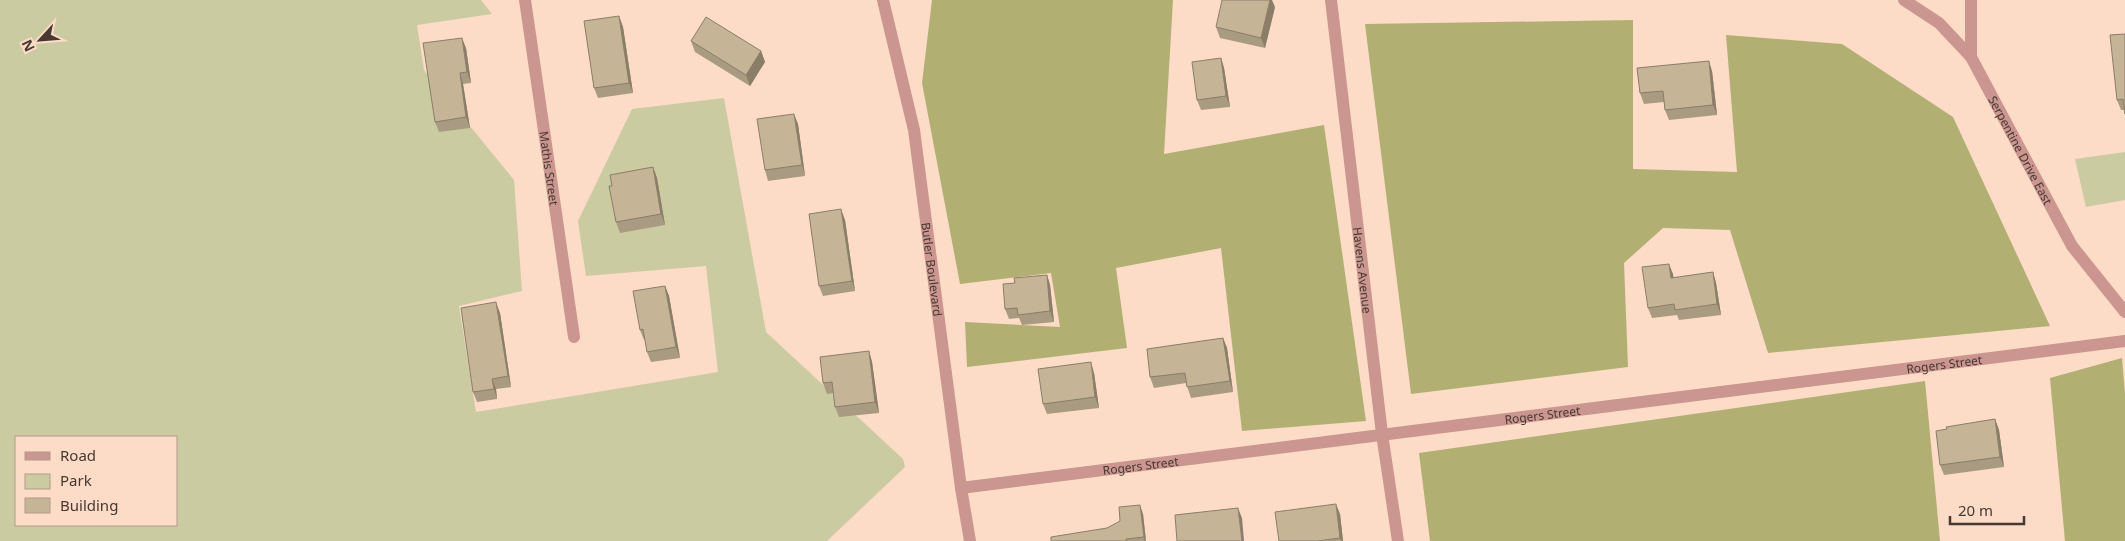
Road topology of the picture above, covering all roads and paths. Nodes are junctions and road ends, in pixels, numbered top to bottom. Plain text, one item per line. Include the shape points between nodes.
1 (525, 0) edge
2 (883, 0) edge
3 (1332, 0) edge
4 (1904, 0) edge
5 (1971, 0) edge
6 (1971, 57) junction
7 (2125, 312) edge
8 (574, 337) dead end
9 (2125, 341) edge
10 (1382, 434) junction
11 (961, 488) junction
12 (970, 541) edge
13 (1398, 541) edge

1 - 8 street, Mathis Street
2 - 11 street, Butler Boulevard via 914,130
3 - 10 street, Havens Avenue
4 - 6 street, Serpentine Drive East via 1939,23
5 - 6 street
6 - 7 street, Serpentine Drive East via 2072,246
9 - 10 street, Rogers Street
10 - 11 street, Rogers Street
10 - 13 street, Havens Avenue
11 - 12 street, Butler Boulevard

